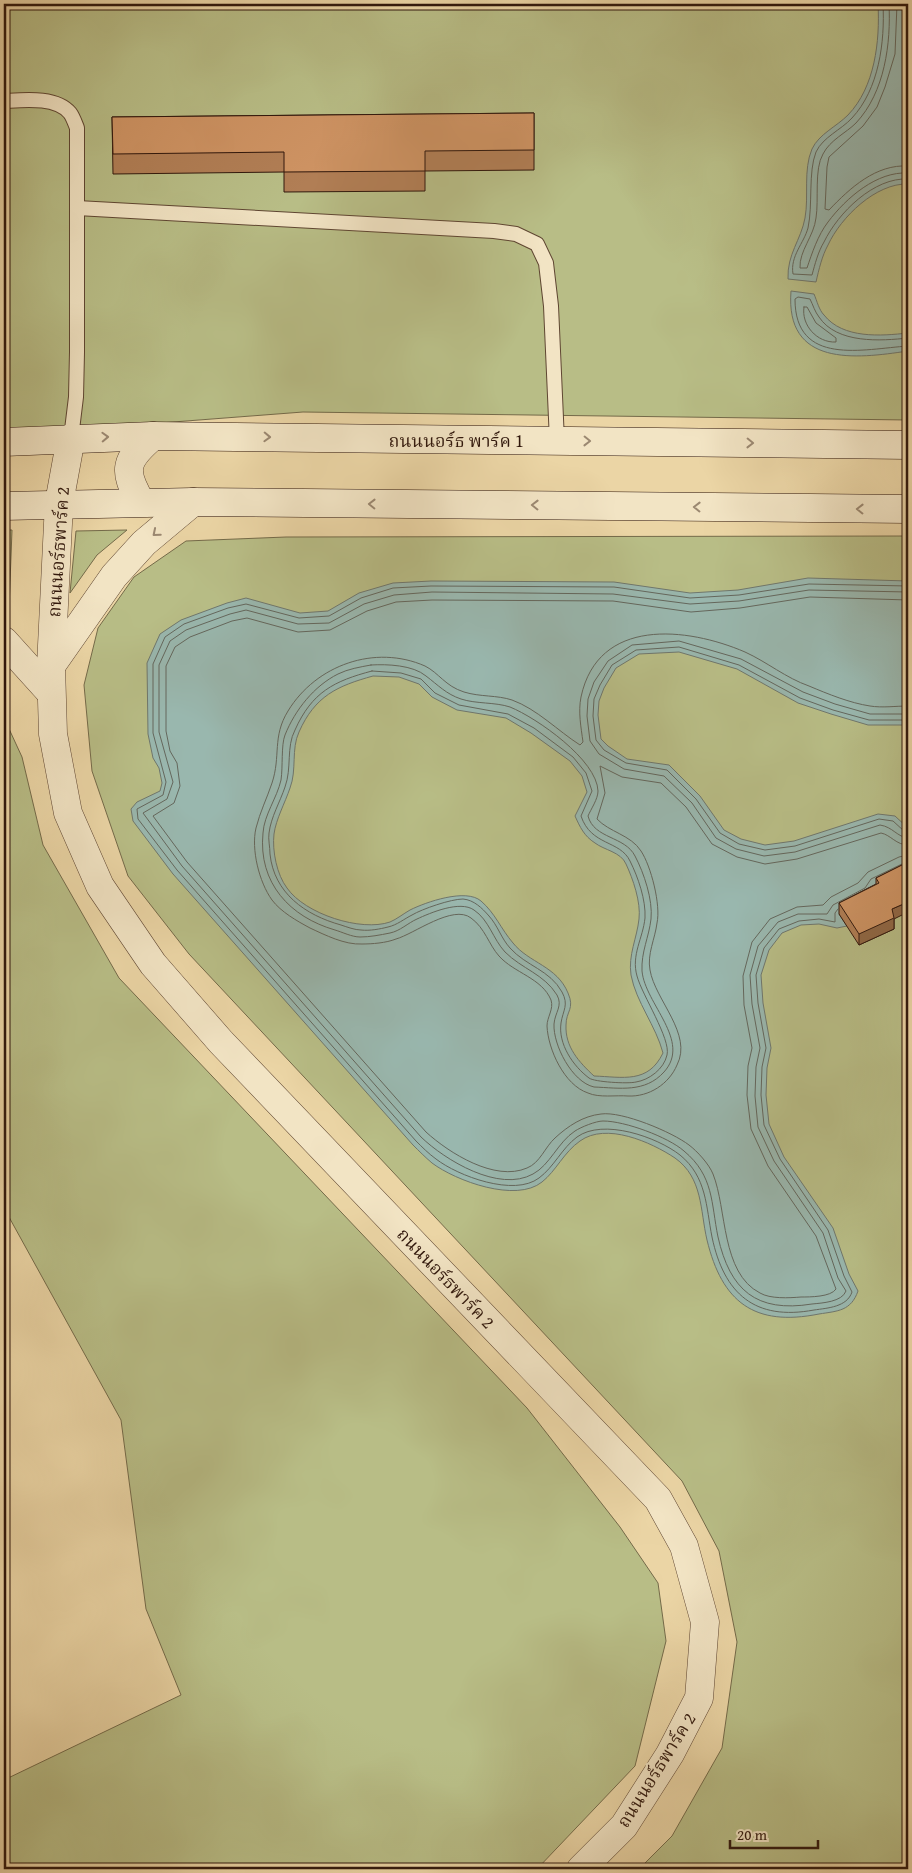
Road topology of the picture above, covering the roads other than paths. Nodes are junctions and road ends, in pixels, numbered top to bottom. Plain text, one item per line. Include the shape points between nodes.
1 (4, 101) edge
2 (77, 208) junction
3 (153, 436) junction
4 (71, 438) junction
5 (557, 441) junction
6 (4, 442) edge
7 (908, 445) edge
8 (141, 502) junction
9 (193, 502) junction
10 (59, 503) junction
11 (4, 506) edge
12 (908, 509) edge
13 (4, 641) edge
14 (51, 666) junction
15 (52, 693) junction
16 (581, 1869) edge

1 - 2 lane via 52,102 69,112 77,128
2 - 4 lane via 76,398
2 - 5 lane via 494,231 516,234 537,244 546,264 551,306
4 -> 3 street, ถนนนอร์ธ พาร์ค 1
3 -> 5 street, ถนนนอร์ธ พาร์ค 1
3 - 8 street via 134,452 129,469 129,483
4 - 6 street, ถนนนอร์ธ พาร์ค 1
4 - 10 street, ถนนนอร์ธพาร์ค 2
5 -> 7 street, ถนนนอร์ธ พาร์ค 1
8 - 9 street
8 - 10 street
12 -> 9 street
9 -> 14 street, ถนนนอร์ธพาร์ค 2 via 144,542 114,576
10 - 11 street
10 - 14 street, ถนนนอร์ธพาร์ค 2
13 - 15 street
14 - 15 street, ถนนนอร์ธพาร์ค 2
15 - 16 street, ถนนนอร์ธพาร์ค 2 via 53,734 68,813 100,886 153,964 221,1042 658,1499 684,1546 705,1622 700,1698 670,1754 624,1826

